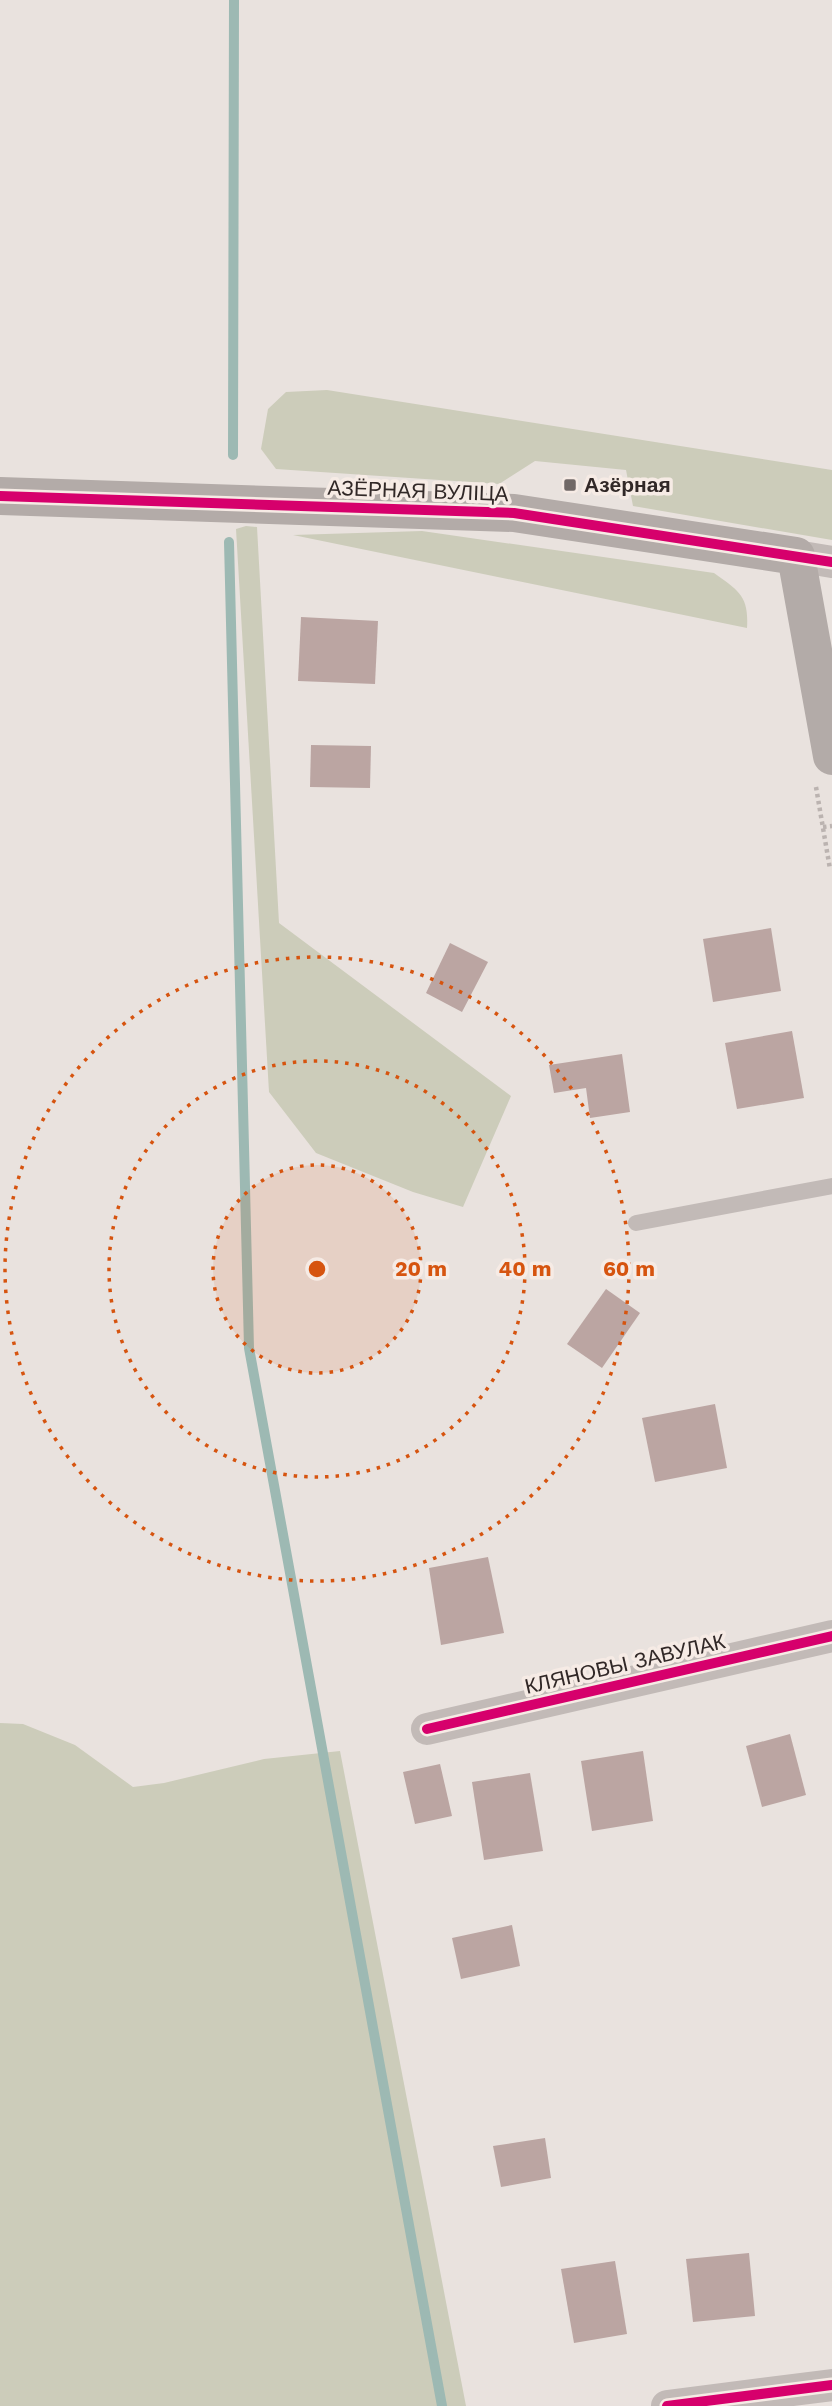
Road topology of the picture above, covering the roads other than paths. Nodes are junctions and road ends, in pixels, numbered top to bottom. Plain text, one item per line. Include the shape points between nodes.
1 (0, 496) edge
2 (814, 559) edge
3 (824, 771) edge
4 (832, 1186) edge
5 (636, 1223) dead end
6 (832, 1636) edge
7 (427, 1729) dead end
8 (832, 2385) edge
9 (667, 2406) edge

1 - 2 street, АЗЁРНАЯ ВУЛІЦА via 514,513
2 - 3 street
4 - 5 lane
6 - 7 street, КЛЯНОВЫ ЗАВУЛАК
8 - 9 street

